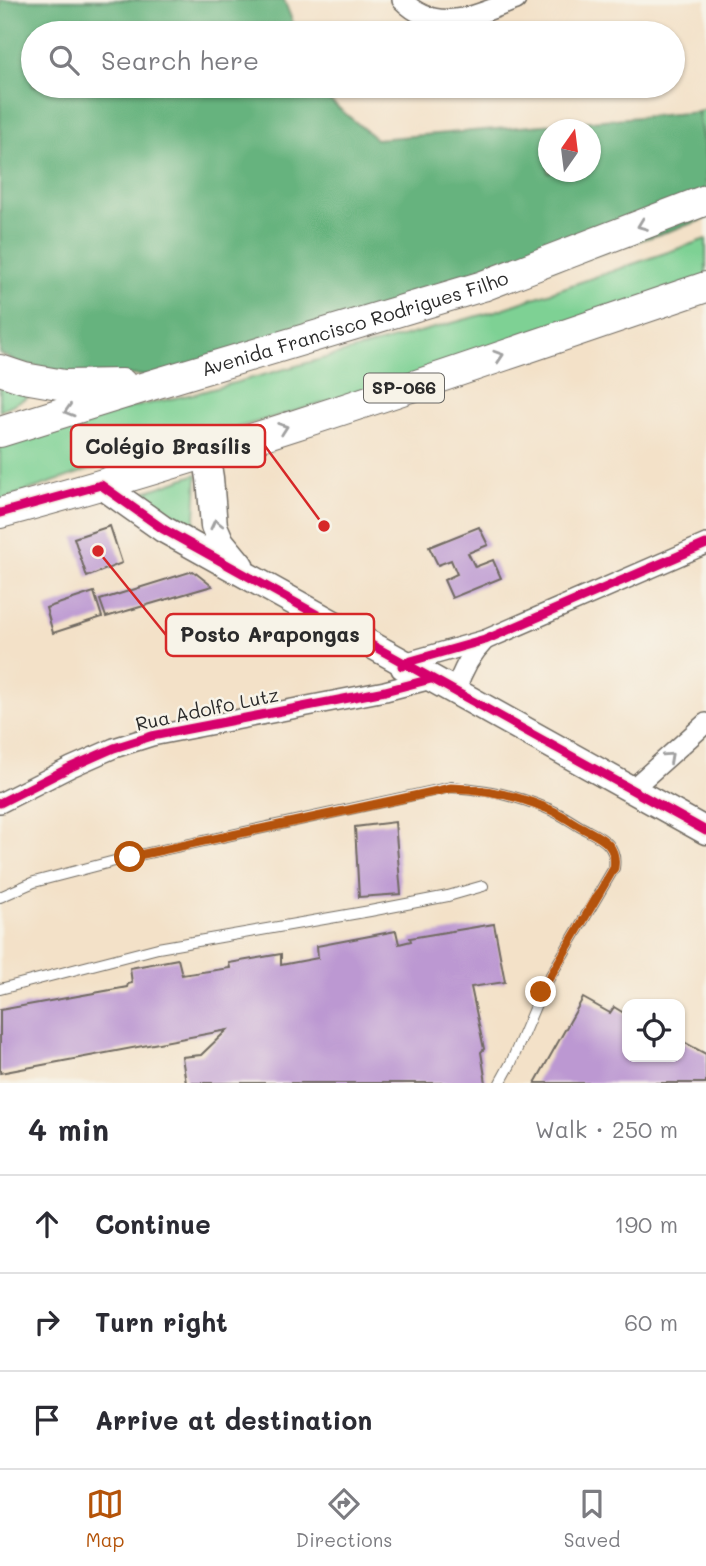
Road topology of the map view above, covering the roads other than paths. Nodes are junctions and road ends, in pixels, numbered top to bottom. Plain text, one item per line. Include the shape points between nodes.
1 (402, 0) edge
2 (516, 0) edge
3 (706, 200) edge
4 (706, 287) edge
5 (0, 370) edge
6 (158, 383) junction
7 (0, 432) edge
8 (206, 454) junction
9 (101, 485) junction
10 (0, 513) edge
11 (706, 544) edge
12 (253, 579) junction
13 (485, 640) junction
14 (404, 663) junction
15 (431, 678) junction
16 (456, 690) junction
17 (385, 691) junction
18 (706, 723) edge
19 (631, 790) junction
20 (0, 803) edge
21 (706, 831) edge
22 (483, 886) dead end
23 (0, 897) edge
24 (0, 989) edge
25 (500, 1083) edge

1 - 2 street via 417,12 449,20
3 -> 6 main road, Avenida Francisco Rodrigues Filho via 483,286
8 -> 4 main road, SP-066
5 - 6 main road via 64,385
6 -> 7 main road, Avenida Francisco Rodrigues Filho
8 - 9 main road, SP-066
12 -> 8 main road via 221,542 214,526
9 - 10 main road, SP-066
9 - 12 main road via 163,529
11 - 13 street
12 - 14 main road
13 - 14 street
13 - 16 street via 466,664
14 - 15 main road
14 - 17 street
15 - 16 main road
15 - 17 street, Rua Adolfo Lutz
16 - 19 main road
17 - 20 street, Rua Adolfo Lutz via 152,736 114,748
19 -> 18 street
19 - 21 main road
22 - 24 lane via 448,897 158,948
23 - 25 lane via 34,882 130,857 451,788 480,789 548,808 612,848 614,868 541,992

